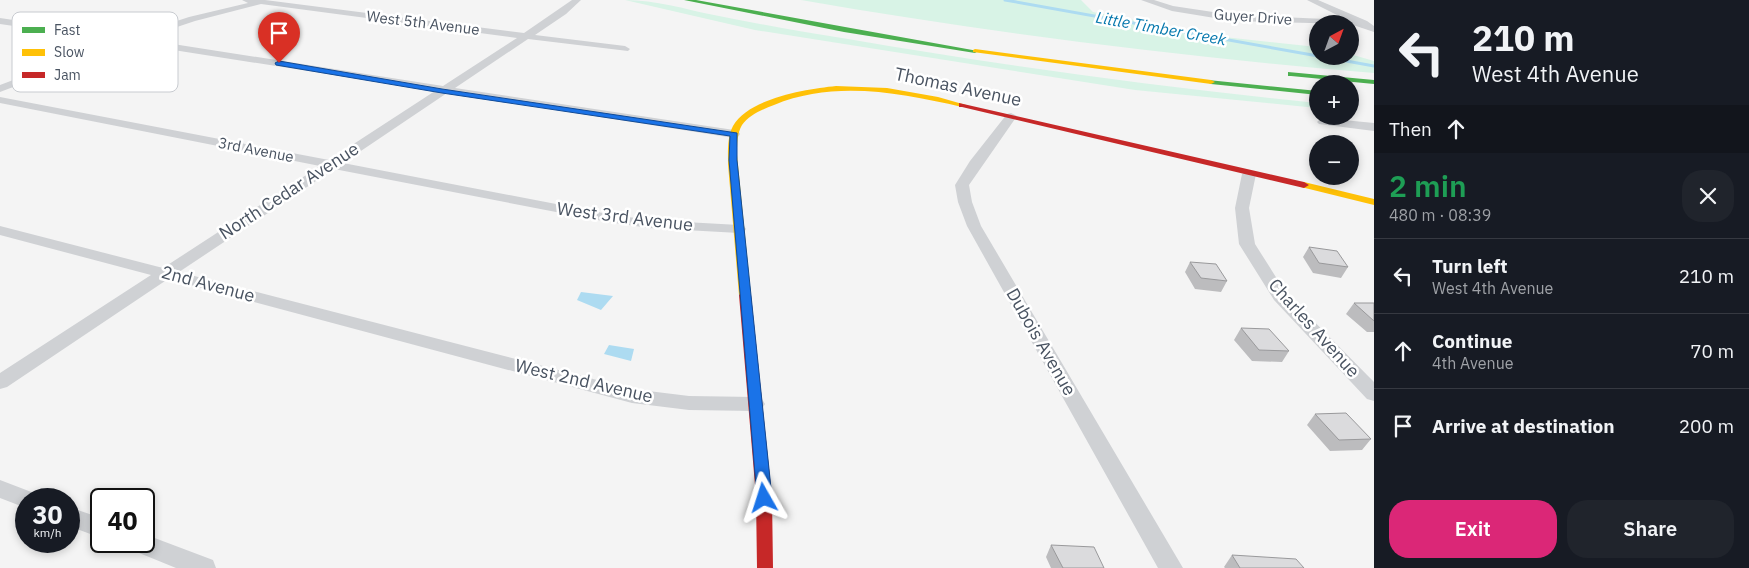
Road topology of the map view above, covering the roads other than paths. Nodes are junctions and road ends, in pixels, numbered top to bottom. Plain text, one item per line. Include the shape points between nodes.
1 (246, 0) edge
2 (578, 0) edge
3 (687, 0) edge
4 (1145, 0) edge
5 (1311, 0) edge
6 (267, 1) edge
7 (178, 23) edge
8 (1364, 23) junction
9 (1374, 29) edge
10 (526, 36) junction
11 (178, 48) edge
12 (625, 49) dead end
13 (1275, 73) dead end
14 (1374, 82) edge
15 (12, 84) edge
16 (0, 89) edge
17 (442, 91) junction
18 (1309, 93) edge
19 (0, 100) edge
20 (1011, 116) junction
21 (1354, 125) edge
22 (1374, 127) edge
23 (734, 134) junction
24 (329, 164) junction
25 (1249, 174) junction
26 (1374, 202) edge
27 (541, 206) joint
28 (739, 229) junction
29 (0, 230) edge
30 (165, 273) junction
31 (416, 339) joint
32 (0, 382) edge
33 (1374, 394) edge
34 (755, 404) junction
35 (0, 489) edge
36 (15, 495) edge
37 (155, 549) edge
38 (198, 566) edge
39 (765, 568) edge
40 (1171, 568) edge

1 - 6 street, West 5th Avenue
2 - 10 street, North Cedar Avenue
3 - 18 main road via 807,24 1015,57
4 - 8 street, Guyer Drive via 1232,18
5 - 8 street
6 - 7 street
6 - 10 street, West 5th Avenue
8 - 9 street
10 - 12 street, West 5th Avenue
10 - 17 street, North Cedar Avenue
11 - 17 street
13 - 14 main road
15 - 16 street
17 - 23 street
17 - 24 street, North Cedar Avenue
19 - 24 street, 3rd Avenue
20 - 23 main road, Thomas Avenue via 900,91 833,89 774,102 739,123
20 - 25 main road, Thomas Avenue
20 - 40 street, Dubois Avenue via 962,185 965,202 974,226
21 - 22 street
23 - 28 main road
24 - 27 street, 3rd Avenue
24 - 30 street, North Cedar Avenue
25 - 26 main road, Thomas Avenue
25 - 33 street, Charles Avenue via 1242,208 1247,244 1280,296
27 - 28 street, West 3rd Avenue via 649,224
28 - 34 main road
29 - 30 street, 2nd Avenue
30 - 31 street, 2nd Avenue
30 - 32 street, North Cedar Avenue
31 - 34 street, West 2nd Avenue via 632,396 689,403
34 - 39 main road via 764,498
35 - 36 street
37 - 38 street

